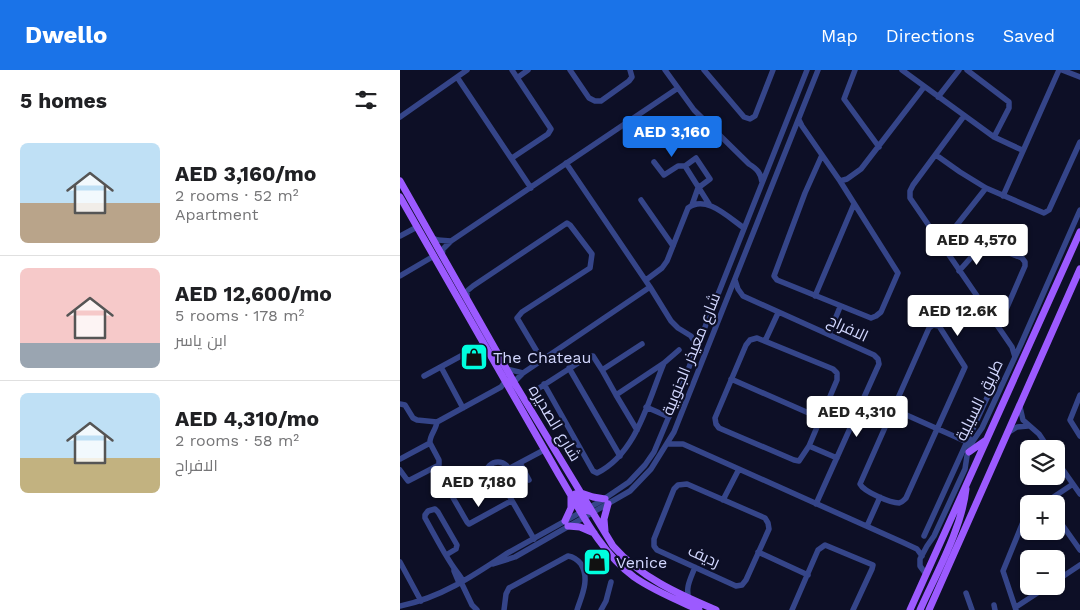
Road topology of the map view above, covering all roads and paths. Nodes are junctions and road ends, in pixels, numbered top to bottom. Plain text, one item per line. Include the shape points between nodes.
1 (467, 70) edge
2 (512, 70) edge
3 (528, 70) edge
4 (570, 70) edge
5 (630, 70) edge
6 (665, 70) edge
7 (704, 70) edge
8 (773, 70) edge
9 (807, 70) edge
10 (818, 70) edge
11 (855, 70) edge
12 (959, 70) edge
13 (966, 70) edge
14 (1060, 70) edge
15 (905, 71) edge
16 (457, 76) junction
17 (1080, 77) edge
18 (517, 78) junction
19 (924, 87) junction
20 (678, 88) junction
21 (938, 97) junction
22 (400, 116) edge
23 (964, 116) junction
24 (799, 120) junction
25 (805, 132) junction
26 (793, 134) junction
27 (994, 137) junction
28 (1080, 142) edge
29 (879, 147) junction
30 (1022, 150) junction
31 (822, 155) junction
32 (936, 155) junction
33 (512, 158) junction
34 (772, 159) junction
35 (654, 162) dead end
36 (566, 163) junction
37 (749, 164) junction
38 (685, 166) junction
39 (400, 181) edge
40 (840, 182) junction
41 (762, 183) junction
42 (531, 188) junction
43 (698, 188) junction
44 (986, 188) junction
45 (1003, 196) junction
46 (400, 197) edge
47 (640, 200) dead end
48 (709, 204) junction
49 (854, 204) junction
50 (692, 205) junction
51 (1080, 210) edge
52 (417, 227) junction
53 (744, 228) junction
54 (1080, 232) edge
55 (400, 236) edge
56 (432, 238) junction
57 (451, 241) junction
58 (941, 245) junction
59 (673, 246) junction
60 (434, 256) junction
61 (442, 256) junction
62 (1080, 269) edge
63 (959, 271) junction
64 (400, 276) edge
65 (646, 280) junction
66 (736, 280) junction
67 (457, 281) junction
68 (473, 286) junction
69 (650, 287) junction
70 (743, 296) junction
71 (815, 296) junction
72 (467, 299) junction
73 (727, 300) junction
74 (840, 307) junction
75 (778, 312) junction
76 (994, 322) junction
77 (704, 330) junction
78 (830, 334) junction
79 (691, 336) junction
80 (765, 340) junction
81 (483, 344) junction
82 (642, 344) dead end
83 (1010, 344) junction
84 (1021, 344) junction
85 (697, 346) junction
86 (679, 350) dead end
87 (1015, 357) junction
88 (542, 360) junction
89 (664, 363) junction
90 (441, 367) junction
91 (569, 368) junction
92 (507, 369) junction
93 (602, 370) junction
94 (523, 373) junction
95 (424, 376) dead end
96 (996, 378) dead end
97 (731, 379) junction
98 (515, 384) junction
99 (544, 384) junction
100 (504, 385) junction
101 (533, 392) dead end
102 (1080, 394) edge
103 (616, 395) junction
104 (994, 403) junction
105 (400, 404) edge
106 (984, 404) junction
107 (860, 405) junction
108 (1020, 406) junction
109 (646, 407) junction
110 (463, 408) junction
111 (893, 409) junction
112 (990, 410) junction
113 (669, 417) junction
114 (820, 418) junction
115 (888, 418) junction
116 (437, 422) junction
117 (1028, 426) junction
118 (937, 428) junction
119 (636, 430) junction
120 (674, 432) junction
121 (1008, 432) junction
122 (1080, 436) edge
123 (986, 440) junction
124 (1043, 440) edge
125 (967, 442) junction
126 (430, 443) junction
127 (668, 444) junction
128 (683, 444) junction
129 (809, 446) junction
130 (544, 450) junction
131 (969, 452) junction
132 (620, 456) junction
133 (837, 458) junction
134 (400, 459) edge
135 (520, 463) junction
136 (508, 469) junction
137 (738, 469) junction
138 (400, 470) edge
139 (1065, 473) edge
140 (559, 475) junction
141 (529, 480) dead end
142 (967, 481) junction
143 (948, 483) junction
144 (958, 483) junction
145 (1073, 484) junction
146 (503, 485) junction
147 (955, 490) junction
148 (581, 492) junction
149 (1080, 494) edge
150 (1057, 495) edge
151 (452, 496) dead end
152 (571, 496) junction
153 (880, 497) junction
154 (723, 500) junction
155 (512, 501) junction
156 (606, 502) junction
157 (816, 504) junction
158 (587, 512) junction
159 (567, 524) junction
160 (867, 526) junction
161 (1065, 529) edge
162 (1020, 530) edge
163 (597, 536) junction
164 (924, 536) dead end
165 (607, 538) junction
166 (534, 539) junction
167 (902, 542) junction
168 (926, 546) junction
169 (1080, 550) edge
170 (758, 552) junction
171 (446, 555) junction
172 (922, 556) junction
173 (400, 562) edge
174 (491, 565) junction
175 (1080, 565) edge
176 (695, 567) junction
177 (926, 574) junction
178 (808, 575) junction
179 (1065, 575) edge
180 (461, 582) junction
181 (611, 582) dead end
182 (688, 586) junction
183 (678, 593) junction
184 (966, 593) dead end
185 (1035, 595) edge
186 (689, 599) junction
187 (420, 601) junction
188 (400, 606) edge
189 (910, 608) edge
190 (794, 609) edge
191 (1016, 609) edge
192 (477, 610) edge
193 (504, 610) edge
194 (576, 610) edge
195 (601, 610) edge
196 (699, 610) edge
197 (716, 610) edge
198 (853, 610) edge
199 (920, 610) edge
200 (929, 610) edge
201 (972, 610) edge

1 - 16 street
2 - 18 street
3 - 18 street
4 - 5 street via 589,98 595,101 629,81 632,77
6 - 20 street
7 - 8 street via 744,118 750,119 755,116
9 - 34 street, شارع معيذر الجنوبية
10 - 24 street, شارع معيذر الجنوبية
11 - 29 street via 844,99
12 - 21 street
13 - 27 street via 1009,102
14 - 17 street
14 - 30 street
15 - 19 street
16 - 22 street
16 - 33 street
18 - 33 street via 551,129
19 - 21 street
19 - 29 street
20 - 36 street
20 - 37 street via 694,110
21 - 23 street
23 - 27 street
23 - 32 street
24 - 25 street
24 - 26 street, شارع معيذر الجنوبية
25 - 26 street
25 - 31 street
26 - 66 street, شارع معيذر الجنوبية
27 - 30 street
28 - 45 street via 1047,212 1041,213
29 - 40 street via 861,169
30 - 45 street
31 - 40 street
31 - 71 street via 774,276
32 - 44 street
32 - 58 street via 913,185 910,198
33 - 42 street
34 - 37 street via 761,167
34 - 41 street, شارع معيذر الجنوبية
35 - 38 street via 664,174
36 - 42 street
36 - 65 street
37 - 41 street via 759,172
38 - 43 street
38 - 43 street via 696,158 709,176 708,182
39 - 56 main road, شارع الصديره
40 - 49 street
41 - 53 street, شارع معيذر الجنوبية
42 - 57 street
43 - 48 street
43 - 50 street
44 - 45 street
44 - 58 street
46 - 52 main road, شارع الصديره
47 - 59 street
48 - 50 street
48 - 53 street
49 - 71 street
49 - 74 street via 898,273 881,312 876,316 871,318
50 - 59 street
51 - 84 street, طريق السيلية
52 - 55 street
52 - 60 main road, شارع الصديره
53 - 77 street, شارع معيذر الجنوبية
54 - 123 main road, طريق السيلية
56 - 57 street
56 - 61 main road, شارع الصديره
57 - 61 street via 443,249
58 - 63 street
59 - 65 street via 662,268
60 - 64 street
60 - 81 main road, شارع الصديره
61 - 67 main road, شارع الصديره
62 - 108 main road
63 - 76 street
63 - 76 street via 984,243 1025,262 1005,312
65 - 69 street
66 - 70 street
66 - 73 street, شارع معيذر الجنوبية
67 - 68 street
67 - 72 main road, شارع الصديره
68 - 72 street via 467,290
68 - 88 street via 567,223 572,227 592,254 590,268 517,318
69 - 79 street via 675,325
69 - 88 street
70 - 73 street
70 - 75 street, الافراح
71 - 74 street
72 - 92 main road, شارع الصديره
73 - 120 street, شارع معيذر الجنوبية
74 - 78 street
75 - 78 street, الافراح
75 - 80 street
76 - 83 street
77 - 79 street
77 - 85 street, شارع معيذر الجنوبية
78 - 107 street, الافراح via 878,359 879,364
79 - 85 street
80 - 97 street via 750,340
80 - 114 street via 833,369 837,374
81 - 90 street
81 - 100 main road, شارع الصديره
82 - 93 street
83 - 84 street
83 - 87 street
84 - 87 street, طريق السيلية
85 - 113 street, شارع معيذر الجنوبية
86 - 89 street
87 - 104 street, طريق السيلية
88 - 94 street
89 - 103 street
89 - 109 street
90 - 95 street
90 - 110 street
91 - 93 street via 591,355
91 - 99 street
91 - 132 street
92 - 94 street
92 - 98 main road, شارع الصديره
93 - 103 street
94 - 98 street
96 - 106 street, طريق السيلية
97 - 114 street
97 - 129 street via 715,418 719,428 799,461
98 - 148 main road, شارع الصديره
99 - 101 street
99 - 132 street via 595,473
100 - 110 street
100 - 130 main road, شارع الصديره
102 - 122 street via 1070,420
103 - 119 street
104 - 106 street
104 - 112 street, طريق السيلية
105 - 116 street via 405,405 417,420
106 - 112 street
106 - 125 street, طريق السيلية
107 - 115 street
107 - 133 street, الافراح
108 - 117 street
108 - 121 main road
109 - 113 street
109 - 119 street
110 - 116 street
111 - 115 street
111 - 118 street
111 - 118 street via 928,328 938,326 965,367
112 - 131 street, طريق السيلية
113 - 156 street, شارع معيذر الجنوبية via 645,465
114 - 129 street
115 - 153 street via 860,484
116 - 126 street
117 - 121 street
117 - 124 street
118 - 125 street
118 - 153 street via 904,501 898,503
119 - 132 street
120 - 127 street, شارع معيذر الجنوبية
120 - 128 street
121 - 200 main road
123 - 131 main road
123 - 142 main road, طريق السيلية
125 - 143 street, طريق السيلية
126 - 134 street
126 - 138 street via 440,462 438,466 408,481
127 - 128 street
127 - 156 street, شارع معيذر الجنوبية via 641,481 630,491
128 - 137 street
129 - 133 street
130 - 135 street
130 - 140 main road, شارع الصديره
131 - 144 street, طريق السيلية
133 - 157 street, الافراح
135 - 136 street
135 - 141 street
136 - 146 street via 510,477
136 - 146 street via 498,463 487,472 491,484
137 - 154 street
137 - 157 street
139 - 145 street
140 - 152 main road, شارع الصديره
140 - 158 main road via 567,480
142 - 177 main road, طريق السيلية
142 - 199 main road via 957,525
143 - 144 street
143 - 147 street
143 - 164 street, طريق السيلية
144 - 147 street, طريق السيلية
145 - 149 street
145 - 150 street
146 - 155 street
147 - 168 street, طريق السيلية via 934,536
148 - 156 main road
148 - 158 main road, شارع الصديره
151 - 155 street via 469,524
152 - 158 main road, شارع الصديره
152 - 159 main road
153 - 160 street
154 - 170 street, رديف via 765,518 768,529
154 - 176 street, رديف via 687,484 674,489 654,546
155 - 166 street
156 - 158 street, شارع معيذر الجنوبية
156 - 165 main road
157 - 160 street
158 - 159 street, شارع معيذر الجنوبية
158 - 163 main road, شارع الصديره
158 - 165 main road
159 - 163 main road
159 - 166 street, شارع معيذر الجنوبية
159 - 174 street, شارع معيذر الجنوبية via 515,557
160 - 167 street
161 - 169 street
162 - 191 street via 1003,571
163 - 196 main road, شارع الصديره via 632,576
165 - 183 main road via 636,566
166 - 174 street, شارع معيذر الجنوبية
167 - 168 street
167 - 172 street via 917,549
168 - 172 street, طريق السيلية
170 - 176 street, رديف via 742,585 736,586
170 - 178 street
171 - 171 street via 425,518 430,509 438,512 457,545
171 - 180 street
172 - 177 street via 920,566
173 - 187 street
174 - 180 street, شارع معيذر الجنوبية
175 - 179 street
176 - 182 street
177 - 189 main road, طريق السيلية
178 - 190 street
178 - 198 street via 818,550 825,545 872,564
180 - 187 street, شارع معيذر الجنوبية
180 - 192 street
181 - 195 street
182 - 183 street
182 - 186 street
183 - 186 main road
184 - 201 street
185 - 191 street
186 - 197 main road
187 - 188 street, شارع معيذر الجنوبية
193 - 194 street via 509,588 568,556 580,562 586,578

